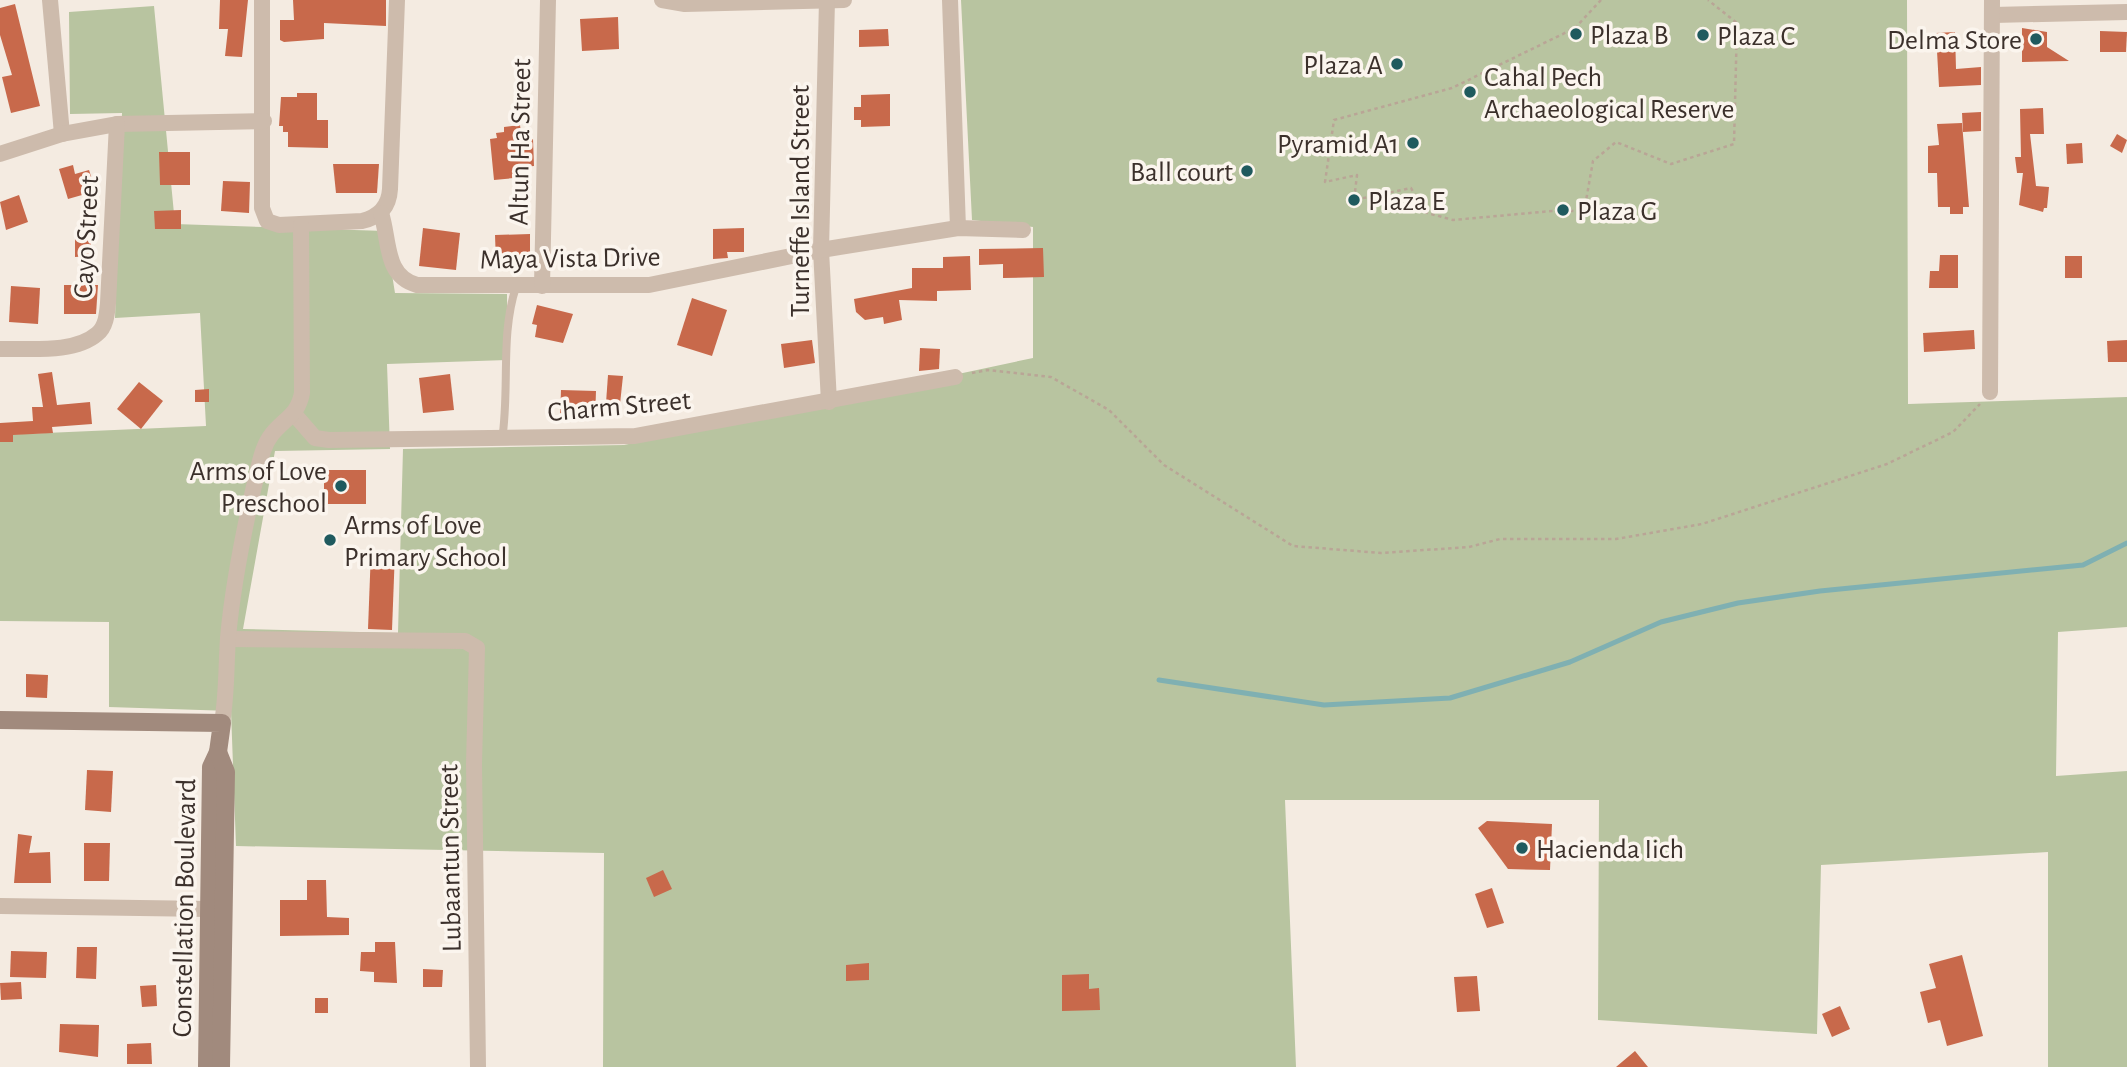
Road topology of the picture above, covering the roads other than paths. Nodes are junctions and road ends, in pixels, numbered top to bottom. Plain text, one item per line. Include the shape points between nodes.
1 (50, 0) edge
2 (262, 0) edge
3 (397, 0) edge
4 (548, 0) edge
5 (662, 0) edge
6 (827, 0) edge
7 (844, 0) edge
8 (950, 0) edge
9 (1993, 8) edge
10 (2127, 12) edge
11 (264, 121) junction
12 (117, 124) junction
13 (62, 134) junction
14 (0, 154) edge
15 (381, 213) junction
16 (301, 225) junction
17 (958, 228) junction
18 (1023, 230) dead end
19 (821, 250) junction
20 (542, 286) junction
21 (516, 287) junction
22 (0, 349) edge
23 (955, 377) road end
24 (1990, 392) road end
25 (829, 402) junction
26 (295, 415) junction
27 (502, 440) junction
28 (228, 639) junction
29 (0, 720) edge
30 (222, 723) junction
31 (218, 752) junction
32 (0, 906) edge
33 (209, 909) junction
34 (207, 1067) edge
35 (221, 1067) edge
36 (478, 1067) edge

1 - 13 street
2 - 11 street
3 - 15 street, Maya Vista Drive via 390,198
4 - 20 street, Altun Ha Street
5 - 6 street via 685,4
6 - 7 street
6 - 19 street, Turneffe Island Street
8 - 17 street
9 - 10 street
9 - 24 street
11 - 12 street
11 - 16 street via 262,208 267,221
12 - 13 street
12 - 22 street, Cayo Street via 104,326 97,334 65,346
13 - 14 street
15 - 16 street via 362,221
15 - 21 street, Maya Vista Drive via 393,268 406,282
16 - 26 street via 303,378
17 - 18 street, Maya Vista Drive
17 - 19 street, Maya Vista Drive
19 - 20 street, Maya Vista Drive via 649,285
19 - 25 street, Turneffe Island Street
20 - 21 street, Maya Vista Drive
21 - 27 lane via 509,309
23 - 25 street, Charm Street
25 - 27 street, Charm Street via 635,436
26 - 27 street, Charm Street via 315,438 329,440
26 - 28 street via 265,445 235,582
28 - 30 street
28 - 36 street, Lubaantun Street via 465,641 477,648
29 - 30 street
30 - 31 street, Constellation Boulevard
31 - 33 street, Constellation Boulevard via 211,767
31 - 35 street, Constellation Boulevard via 226,772
32 - 33 street
33 - 34 street, Constellation Boulevard

